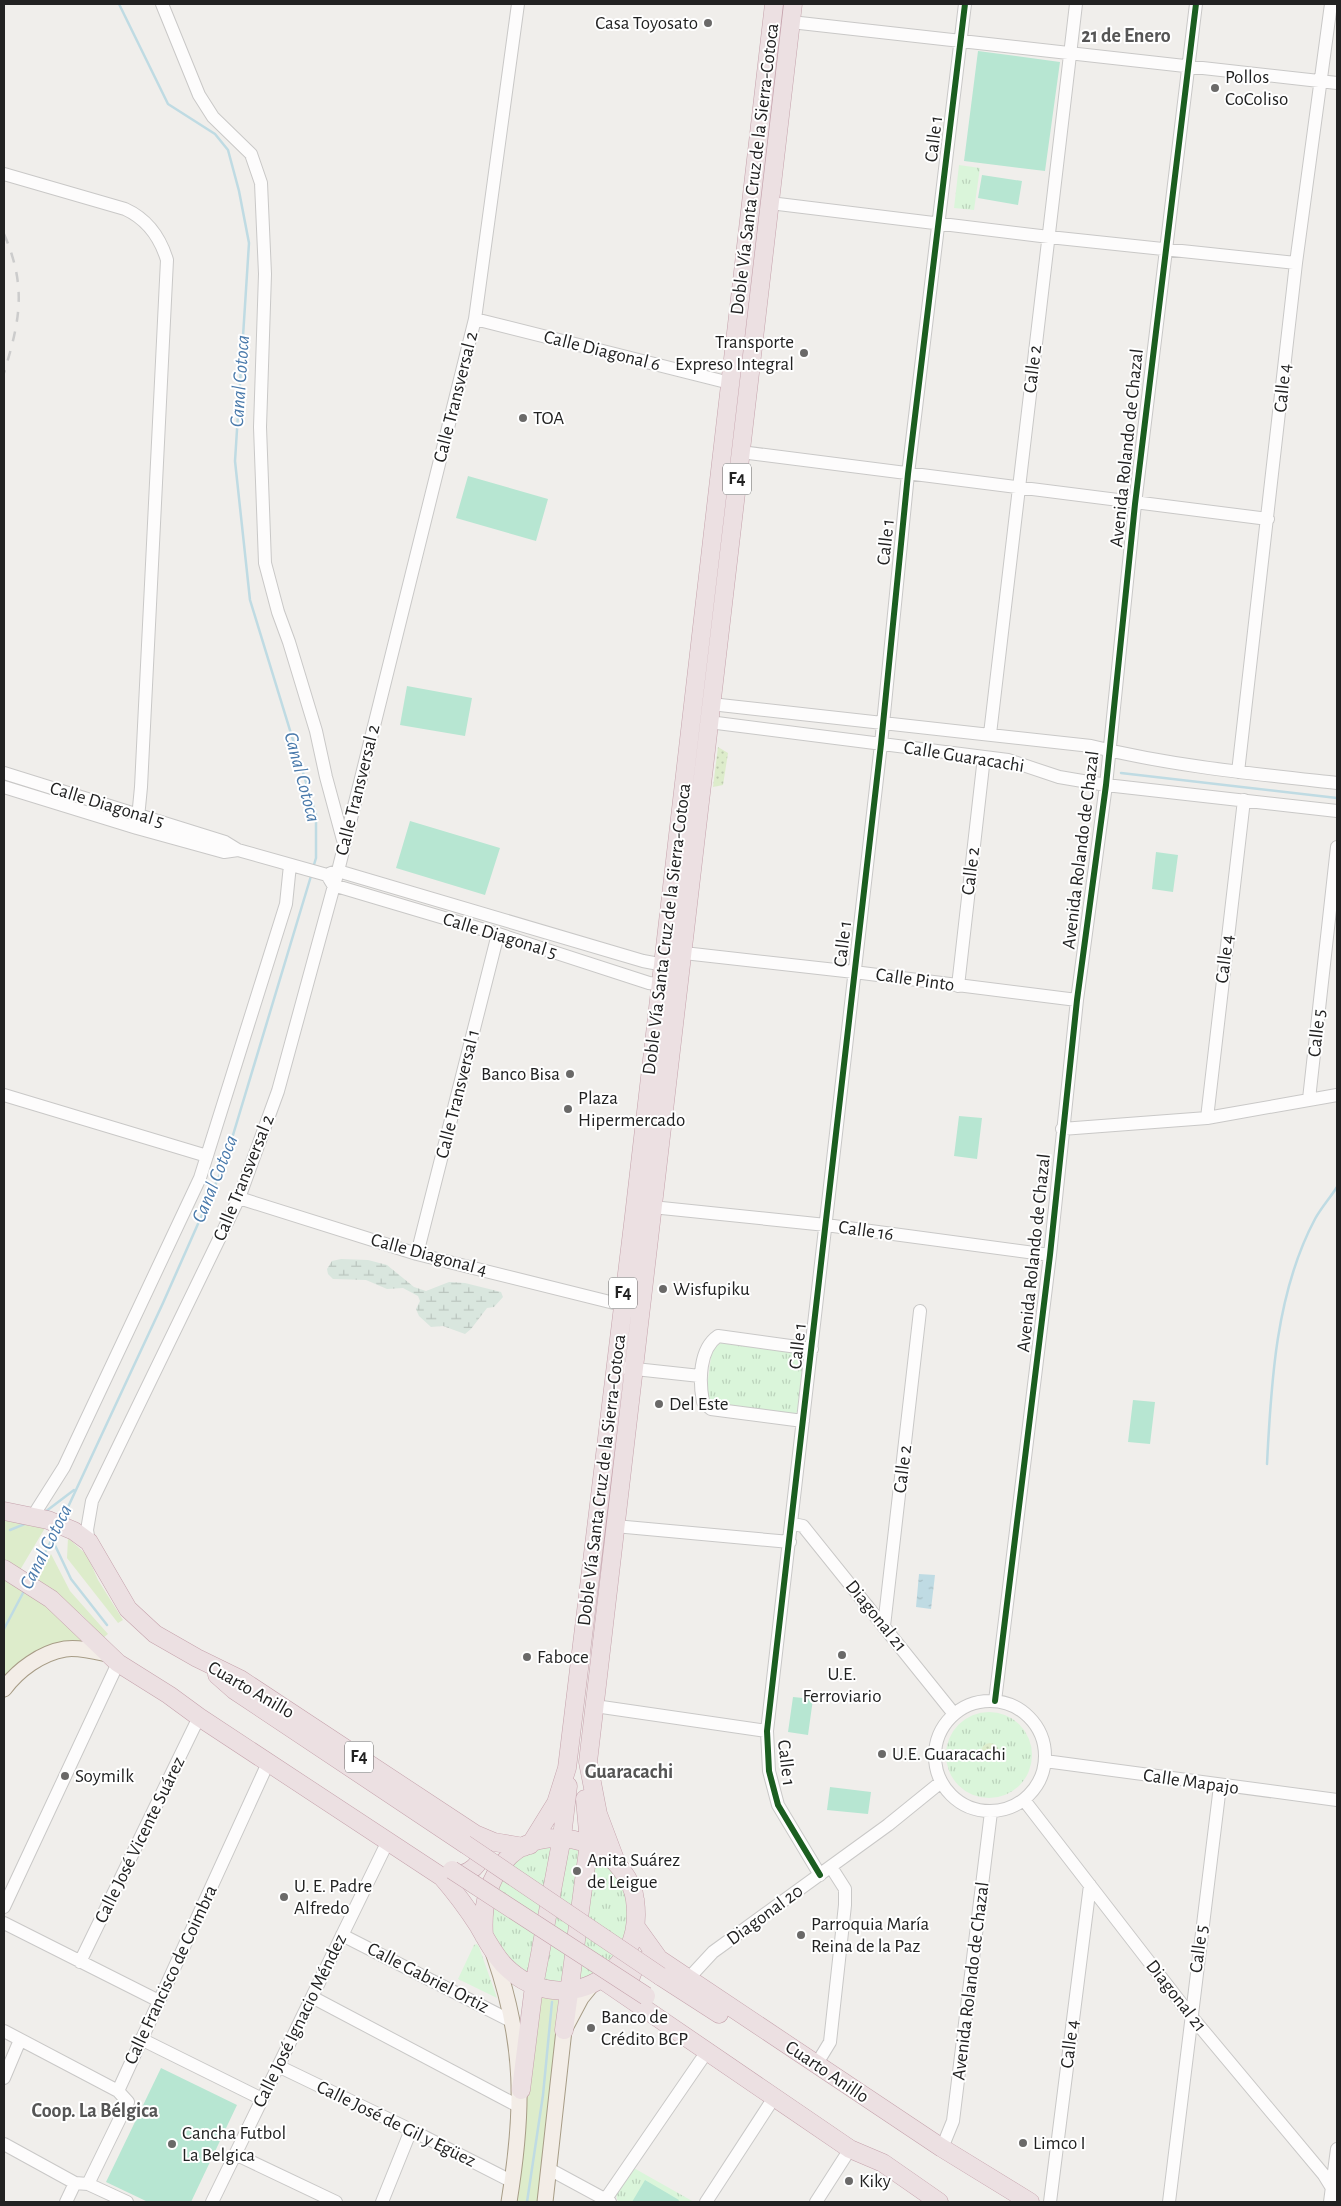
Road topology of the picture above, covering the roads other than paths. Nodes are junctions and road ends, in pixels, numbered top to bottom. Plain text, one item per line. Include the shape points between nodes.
1 (162, 4) edge
2 (518, 4) edge
3 (774, 4) edge
4 (793, 4) edge
5 (965, 4) edge
6 (1076, 4) edge
7 (1196, 4) edge
8 (1331, 4) edge
9 (791, 22) junction
10 (960, 42) junction
11 (1070, 53) junction
12 (1187, 65) junction
13 (1322, 81) junction
14 (1337, 83) edge
15 (4, 174) edge
16 (770, 203) junction
17 (939, 224) junction
18 (1049, 237) junction
19 (1165, 248) junction
20 (1296, 263) junction
21 (475, 319) junction
22 (730, 383) junction
23 (741, 452) junction
24 (908, 474) junction
25 (1018, 487) junction
26 (1136, 504) junction
27 (1268, 519) junction
28 (711, 704) junction
29 (709, 722) junction
30 (883, 723) junction
31 (990, 734) junction
32 (881, 744) junction
33 (1109, 750) junction
34 (984, 757) junction
35 (1238, 772) junction
36 (4, 773) edge
37 (1337, 783) edge
38 (1106, 784) junction
39 (46, 786) junction
40 (4, 787) edge
41 (42, 800) junction
42 (1244, 800) junction
43 (1337, 811) edge
44 (139, 813) junction
45 (137, 828) junction
46 (344, 842) junction
47 (1337, 848) edge
48 (238, 850) junction
49 (290, 865) junction
50 (330, 876) junction
51 (498, 934) junction
52 (672, 959) junction
53 (854, 972) junction
54 (669, 986) junction
55 (958, 986) junction
56 (1077, 1000) junction
57 (4, 1095) edge
58 (1337, 1095) edge
59 (1309, 1099) junction
60 (1207, 1118) junction
61 (1062, 1129) junction
62 (207, 1156) junction
63 (239, 1198) junction
64 (652, 1207) junction
65 (826, 1225) junction
66 (417, 1254) junction
67 (1050, 1255) junction
68 (622, 1305) junction
69 (920, 1311) dead end
70 (812, 1349) junction
71 (615, 1367) junction
72 (634, 1369) junction
73 (700, 1376) junction
74 (803, 1421) junction
75 (4, 1511) edge
76 (41, 1518) junction
77 (793, 1524) junction
78 (616, 1526) junction
79 (89, 1542) junction
80 (790, 1542) junction
81 (10, 1572) edge
82 (884, 1626) junction
83 (113, 1659) junction
84 (4, 1689) edge
85 (169, 1695) junction
86 (996, 1701) junction
87 (595, 1706) junction
88 (954, 1714) junction
89 (199, 1717) junction
90 (767, 1730) junction
91 (1045, 1761) junction
92 (588, 1762) junction
93 (268, 1763) junction
94 (567, 1768) junction
95 (941, 1782) junction
96 (1220, 1786) junction
97 (1024, 1800) junction
98 (1337, 1800) edge
99 (991, 1812) junction
100 (562, 1837) junction
101 (470, 1839) junction
102 (388, 1841) junction
103 (589, 1843) junction
104 (527, 1846) junction
105 (616, 1862) junction
106 (831, 1867) junction
107 (447, 1873) junction
108 (820, 1875) junction
109 (1090, 1885) junction
110 (4, 1907) edge
111 (4, 1923) edge
112 (636, 1927) junction
113 (342, 1934) junction
114 (489, 1943) junction
115 (80, 1962) junction
116 (660, 1967) junction
117 (688, 1979) junction
118 (598, 1980) junction
119 (534, 1986) junction
120 (568, 1992) junction
121 (312, 1997) junction
122 (643, 2000) junction
123 (159, 2001) junction
124 (1191, 2016) junction
125 (513, 2022) junction
126 (564, 2030) junction
127 (4, 2031) edge
128 (141, 2039) junction
129 (20, 2040) junction
130 (708, 2050) junction
131 (816, 2065) junction
132 (278, 2066) junction
133 (4, 2078) edge
134 (118, 2091) junction
135 (775, 2096) junction
136 (520, 2098) junction
137 (262, 2099) junction
138 (411, 2130) junction
139 (4, 2144) edge
140 (942, 2148) junction
141 (850, 2149) junction
142 (235, 2154) junction
143 (1337, 2156) edge
144 (883, 2163) junction
145 (549, 2169) junction
146 (513, 2182) junction
147 (82, 2183) junction
148 (1332, 2188) junction
149 (931, 2200) edge
150 (332, 2201) edge
151 (608, 2201) edge
152 (66, 2202) edge
153 (127, 2202) edge
154 (212, 2202) edge
155 (382, 2202) edge
156 (510, 2202) edge
157 (545, 2202) edge
158 (706, 2202) edge
159 (816, 2202) edge
160 (1030, 2202) edge
161 (1050, 2202) edge
162 (1169, 2202) edge
163 (1330, 2202) edge

1 - 46 street via 199,95 213,117 251,154 261,183 265,274 260,436 265,564 316,731
2 - 21 street, Calle Transversal 2
3 - 22 highway, Doble Vía Santa Cruz de la Sierra-Cotoca / F4
4 - 9 highway, Doble Vía Santa Cruz de la Sierra-Cotoca / F4
5 - 10 street, Calle 1
6 - 11 street, Calle 2
7 - 12 street, Avenida Rolando de Chazal
8 - 13 street, Calle 4
9 - 10 street
9 - 16 highway, Doble Vía Santa Cruz de la Sierra-Cotoca / F4
10 - 11 street
10 - 17 street, Calle 1
11 - 12 street
11 - 18 street, Calle 2
12 - 13 street
12 - 19 street, Avenida Rolando de Chazal
13 - 14 street
13 - 20 street, Calle 4
15 - 44 street via 141,216 164,249 167,260
16 - 17 street
16 - 23 highway, Doble Vía Santa Cruz de la Sierra-Cotoca / F4
17 - 18 street
17 - 24 street, Calle 1
18 - 19 street
18 - 25 street, Calle 2
19 - 20 street
19 - 26 street, Avenida Rolando de Chazal
20 - 27 street, Calle 4
21 - 22 street, Calle Diagonal 6
21 - 46 street, Calle Transversal 2
22 - 52 highway, Doble Vía Santa Cruz de la Sierra-Cotoca / F4
23 - 24 street
23 - 28 highway, Doble Vía Santa Cruz de la Sierra-Cotoca / F4
24 - 25 street
24 - 30 street, Calle 1
25 - 26 street
25 - 31 street, Calle 2
26 - 27 street
26 - 33 street, Avenida Rolando de Chazal
27 - 35 street, Calle 4
28 - 29 highway, Doble Vía Santa Cruz de la Sierra-Cotoca / F4
28 - 30 street, Calle Guaracachi
29 - 32 street, Calle Guaracachi
29 - 52 highway, Doble Vía Santa Cruz de la Sierra-Cotoca / F4
30 - 31 street, Calle Guaracachi
30 - 32 street, Calle 1
31 - 33 street, Calle Guaracachi
32 - 34 street, Calle Guaracachi
32 - 53 street, Calle 1
33 - 35 street, Calle Guaracachi via 1128,756
33 - 38 street, Avenida Rolando de Chazal
34 - 38 street, Calle Guaracachi via 1008,760 1059,777
34 - 55 street, Calle 2
35 - 37 street, Calle Guaracachi
36 - 39 street, Calle Diagonal 5
38 - 42 street, Calle Guaracachi
38 - 56 street, Avenida Rolando de Chazal
39 - 41 street
39 - 44 street, Calle Diagonal 5
40 - 41 street, Calle Diagonal 5
41 - 45 street, Calle Diagonal 5
42 - 43 street, Calle Guaracachi
42 - 60 street, Calle 4
44 - 45 street
44 - 48 street, Calle Diagonal 5 via 225,842
45 - 48 street, Calle Diagonal 5 via 224,852
46 - 50 street, Calle Transversal 2
47 - 59 street, Calle 5
48 - 49 street, Calle Diagonal 5
49 - 50 street, Calle Diagonal 5
49 - 62 street via 286,904
50 - 51 street, Calle Diagonal 5
50 - 52 street, Calle Diagonal 5
50 - 63 street, Calle Transversal 2 via 278,1091
51 - 54 street, Calle Diagonal 5
51 - 66 street, Calle Transversal 1
52 - 53 street, Calle Pinto
52 - 54 highway, Doble Vía Santa Cruz de la Sierra-Cotoca / F4
53 - 55 street, Calle Pinto
53 - 65 street, Calle 1
54 - 64 highway, Doble Vía Santa Cruz de la Sierra-Cotoca / F4 via 660,1141
54 - 68 highway, Doble Vía Santa Cruz de la Sierra-Cotoca / F4
55 - 56 street, Calle Pinto
56 - 61 street, Avenida Rolando de Chazal
57 - 62 street
58 - 59 street
59 - 60 street
60 - 61 street
61 - 67 street, Avenida Rolando de Chazal
62 - 76 street via 200,1178
63 - 66 street, Calle Diagonal 4
63 - 79 street, Calle Transversal 2 via 92,1501 87,1530
64 - 65 street, Calle 16
64 - 72 highway, Doble Vía Santa Cruz de la Sierra-Cotoca / F4
65 - 67 street, Calle 16
65 - 70 street, Calle 1
66 - 68 street, Calle Diagonal 4
67 - 86 street, Avenida Rolando de Chazal
68 - 71 highway, Doble Vía Santa Cruz de la Sierra-Cotoca / F4
69 - 82 street, Calle 2
70 - 73 street via 718,1336 711,1340
70 - 74 street, Calle 1
71 - 72 street
71 - 94 highway, Doble Vía Santa Cruz de la Sierra-Cotoca / F4
72 - 73 street
72 - 78 highway, Doble Vía Santa Cruz de la Sierra-Cotoca / F4
73 - 74 street via 703,1402 711,1409
74 - 77 street, Calle 1
75 - 76 highway, Cuarto Anillo
76 - 79 highway, Cuarto Anillo via 74,1531
77 - 80 street, Calle 1
77 - 82 street, Diagonal 21 via 803,1526
78 - 80 street
78 - 87 highway, Doble Vía Santa Cruz de la Sierra-Cotoca / F4
79 - 101 highway, Cuarto Anillo via 128,1609 155,1634 197,1658 234,1690
80 - 90 street, Calle 1
81 - 83 highway, F4 via 70,1614
82 - 88 street, Diagonal 21
83 - 84 main road via 80,1649 66,1649 24,1668
83 - 85 highway, F4
83 - 110 street
85 - 89 highway, F4
85 - 107 highway via 222,1721
86 - 88 street via 974,1704
86 - 91 street via 1010,1704 1033,1721 1043,1740
87 - 90 street
87 - 92 highway, Doble Vía Santa Cruz de la Sierra-Cotoca / F4
88 - 95 street via 943,1728 936,1746 935,1764
89 - 93 highway, F4
89 - 115 street, Calle José Vicente Suárez
90 - 108 street, Calle 1 via 769,1771 778,1805
91 - 96 street, Calle Mapajo
91 - 97 street via 1035,1789
92 - 103 highway via 583,1791
92 - 105 highway, Doble Vía Santa Cruz de la Sierra-Cotoca / F4 via 598,1814
93 - 102 highway, F4
93 - 123 street, Calle Francisco de Coimbra
94 - 100 highway via 569,1794
94 - 104 highway, Doble Vía Santa Cruz de la Sierra-Cotoca / F4 via 556,1803
95 - 99 street via 962,1804
95 - 106 street, Diagonal 20
96 - 98 street, Calle Mapajo
96 - 124 street, Calle 5
97 - 99 street
97 - 109 street, Diagonal 21
99 - 140 street, Avenida Rolando de Chazal via 953,2121
100 - 103 highway, F4
100 - 104 highway, F4
100 - 119 highway
101 - 104 highway, F4
101 - 107 highway via 482,1849 478,1865 465,1874
101 - 116 highway, bridge
102 - 107 highway, F4
102 - 113 street, Calle José Ignacio Méndez
103 - 105 highway, F4
103 - 120 highway
104 - 114 highway, F4 via 505,1861 491,1882 483,1918
105 - 112 highway, F4 via 635,1896
106 - 108 street, Diagonal 20
106 - 131 street via 845,1889 845,1905 830,2042
107 - 114 highway, F4
107 - 122 highway, bridge
108 - 117 street, Diagonal 20 via 714,1952
109 - 124 street, Diagonal 21
109 - 161 street, Calle 4
111 - 115 street
112 - 116 highway, Cuarto Anillo
112 - 118 highway, F4 via 625,1955 616,1967
113 - 121 street, Calle José Ignacio Méndez
113 - 125 street, Calle Gabriel Ortiz
114 - 119 highway, F4 via 506,1967
114 - 125 main road via 504,1982
115 - 123 street
116 - 117 highway, Cuarto Anillo
116 - 122 highway via 643,1961 631,1973 633,1997
116 - 140 highway via 872,2112
117 - 131 highway, Cuarto Anillo
118 - 120 highway, F4
118 - 122 highway
118 - 126 main road via 578,2003
119 - 120 highway, F4 via 550,1992
119 - 136 highway
120 - 126 highway
121 - 132 street, Calle José Ignacio Méndez
121 - 136 street
122 - 130 highway
122 - 144 highway via 857,2141
123 - 128 street, Calle Francisco de Coimbra
124 - 148 street, Diagonal 21
124 - 162 street, Calle 5
125 - 136 main road
126 - 145 main road via 550,2136
127 - 129 street
128 - 134 street, Calle Francisco de Coimbra
128 - 137 street
129 - 133 street
129 - 134 street
130 - 135 highway
130 - 151 street
131 - 140 highway, Cuarto Anillo
132 - 137 street, Calle José Ignacio Méndez
132 - 138 street, Calle José de Gil y Egüez
134 - 147 street via 128,2102
135 - 141 highway
135 - 158 street
136 - 146 main road
137 - 142 street, Calle José Ignacio Méndez
138 - 146 street, Calle José de Gil y Egüez
138 - 155 street
139 - 147 street
140 - 160 highway, Cuarto Anillo
141 - 144 highway
141 - 159 street
142 - 150 street
142 - 154 street, Calle José Ignacio Méndez
143 - 148 street
144 - 149 highway
145 - 151 street
145 - 157 main road
146 - 156 main road
147 - 152 street
147 - 153 street
148 - 163 street

